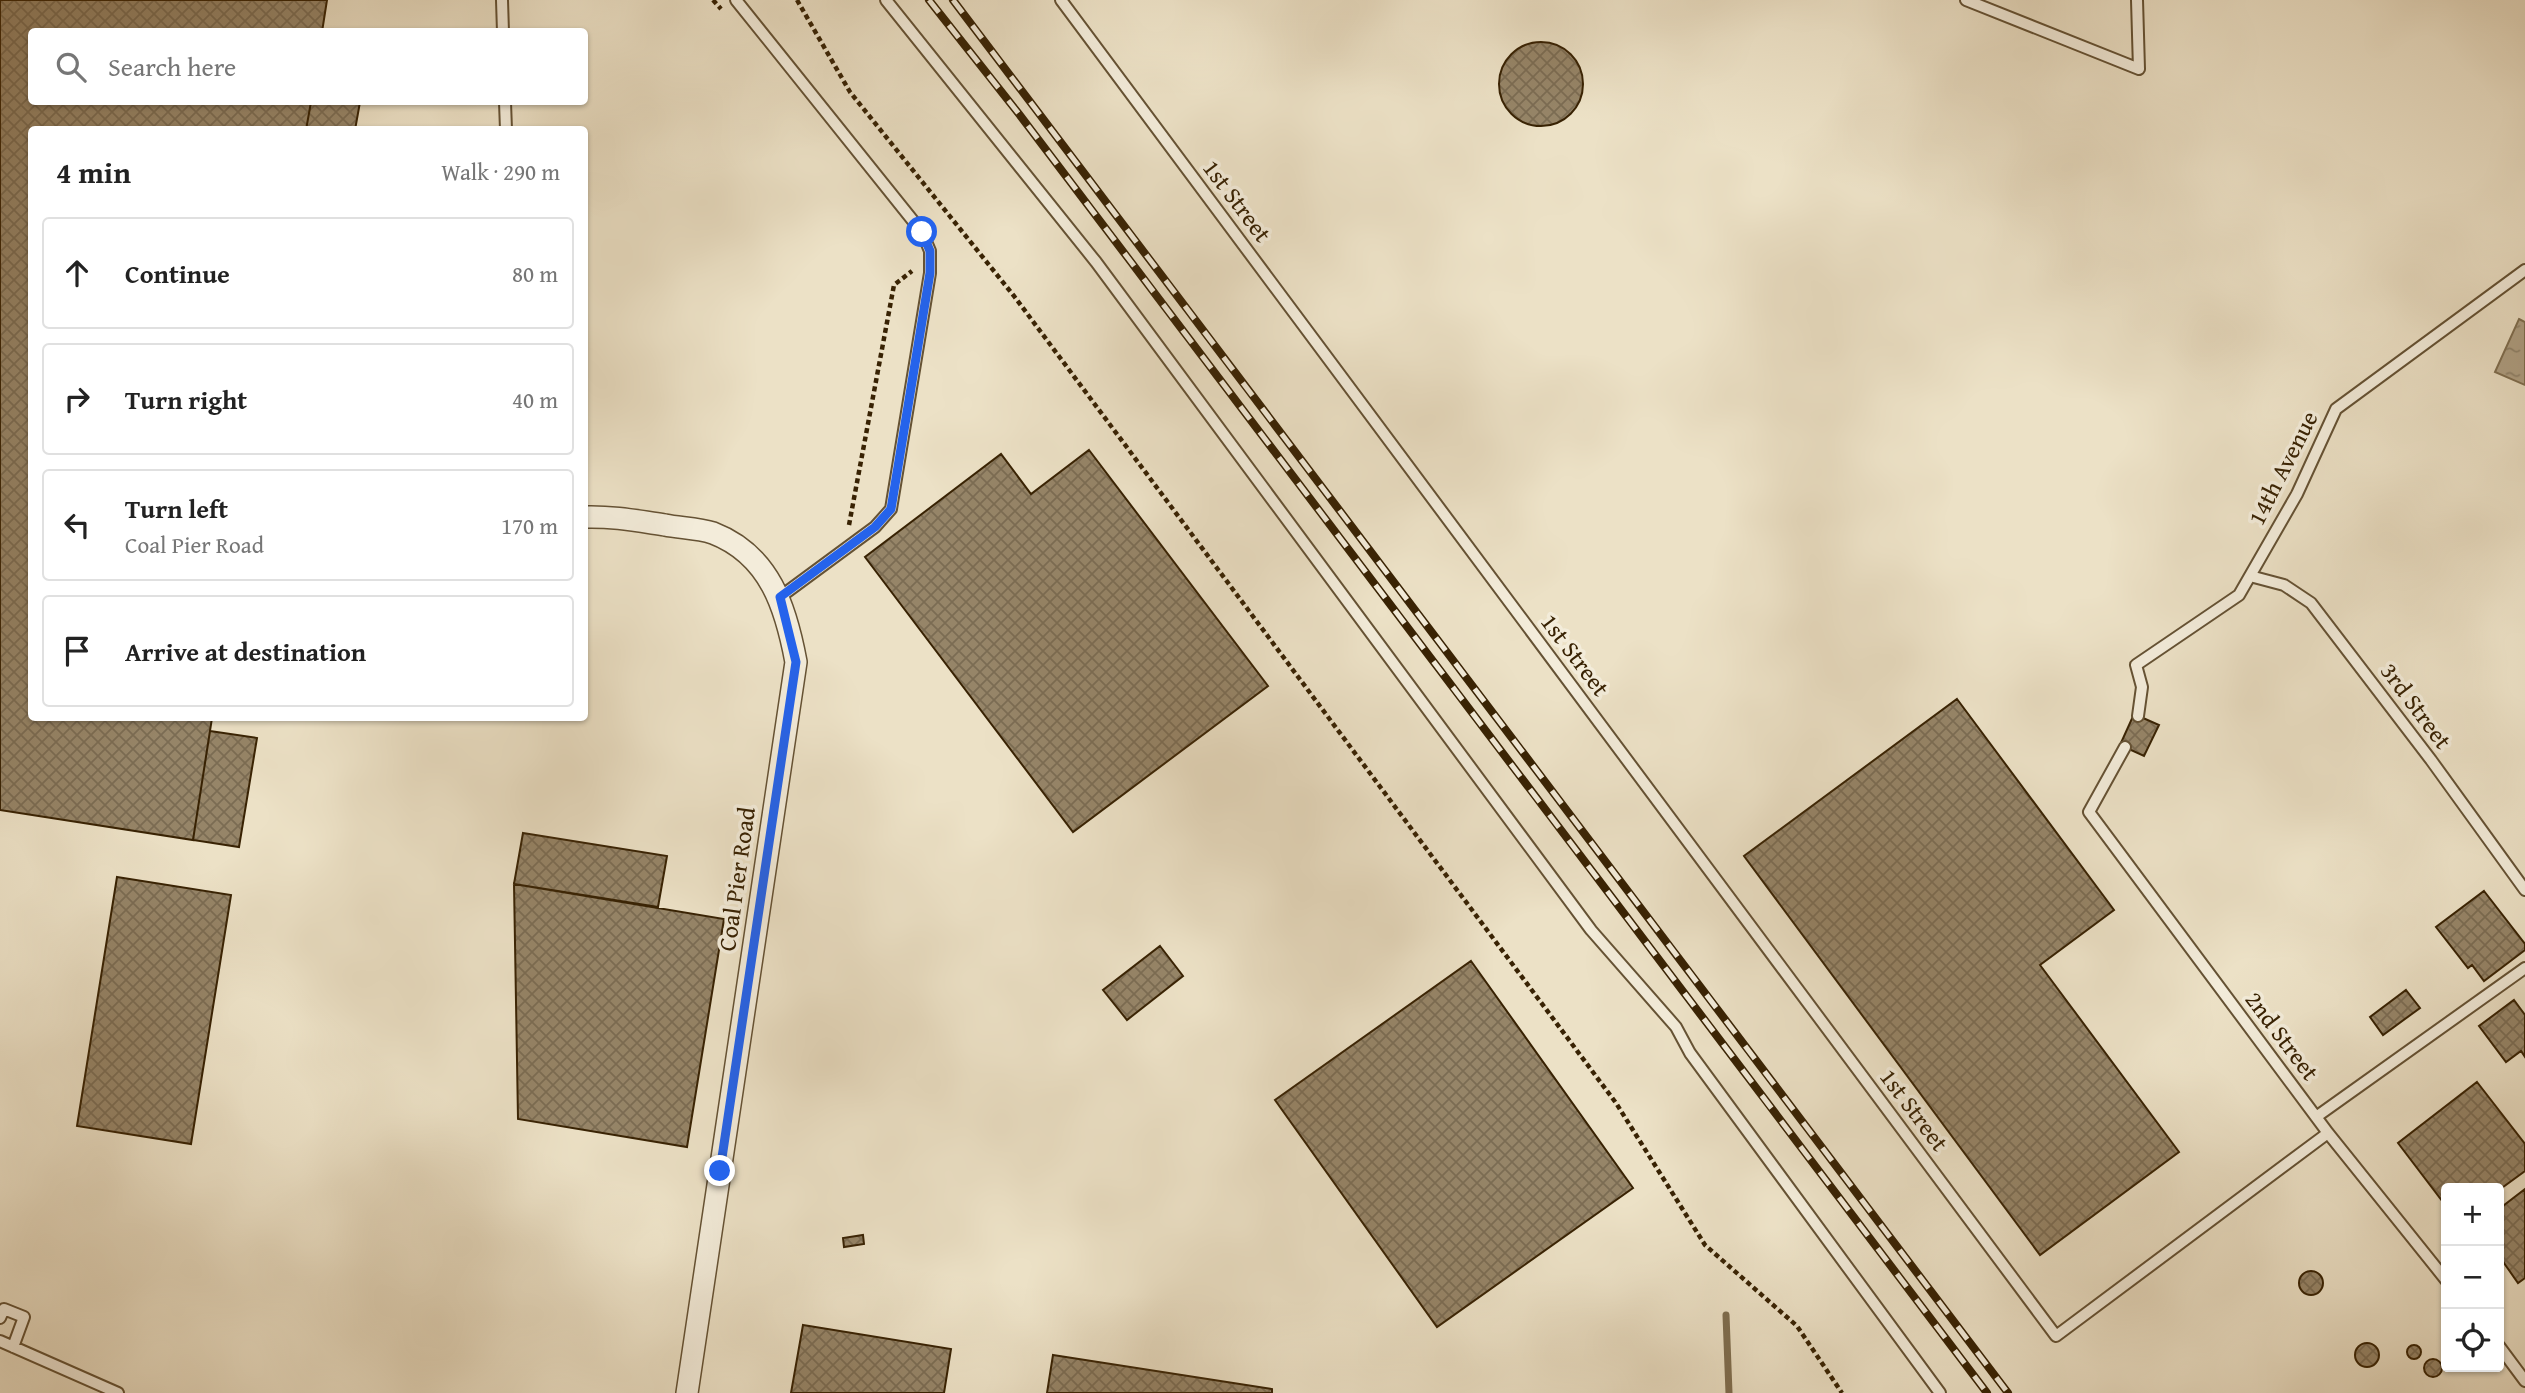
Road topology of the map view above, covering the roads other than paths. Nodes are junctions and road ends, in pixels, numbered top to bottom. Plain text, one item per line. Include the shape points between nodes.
1 (502, 0) edge
2 (736, 0) edge
3 (886, 0) edge
4 (1061, 0) edge
5 (1966, 0) edge
6 (2137, 0) edge
7 (503, 28) edge
8 (505, 105) edge
9 (506, 126) edge
10 (2525, 270) edge
11 (588, 517) edge
12 (2250, 576) junction
13 (780, 597) junction
14 (2138, 716) dead end
15 (2125, 747) dead end
16 (2525, 890) edge
17 (2525, 968) edge
18 (2316, 1117) junction
19 (2328, 1133) junction
20 (2441, 1274) edge
21 (0, 1318) edge
22 (0, 1341) edge
23 (13, 1347) junction
24 (2504, 1353) edge
25 (2525, 1381) edge
26 (118, 1393) edge
27 (687, 1393) edge
28 (1940, 1393) edge

1 - 7 lane
2 - 13 lane via 922,232 930,251 891,509 875,527
3 - 28 lane via 1096,262 1591,930 1676,1027 1698,1064
4 - 19 lane, 1st Street via 2056,1336
5 - 6 lane via 2139,69
8 - 9 lane
10 - 12 lane, 14th Avenue via 2336,410 2297,494
11 - 13 street, Coal Pier Road via 610,516 711,533 743,549 766,573
12 - 14 lane, 14th Avenue via 2239,595 2136,665 2142,687
12 - 16 lane, 3rd Street via 2284,584 2311,603
13 - 27 street, Coal Pier Road via 796,662
15 - 18 lane, 2nd Street via 2089,812
17 - 18 lane
18 - 19 lane, 2nd Street
19 - 20 lane, 2nd Street
21 - 23 lane via 4,1309 24,1317
22 - 23 lane
23 - 26 lane
24 - 25 lane

